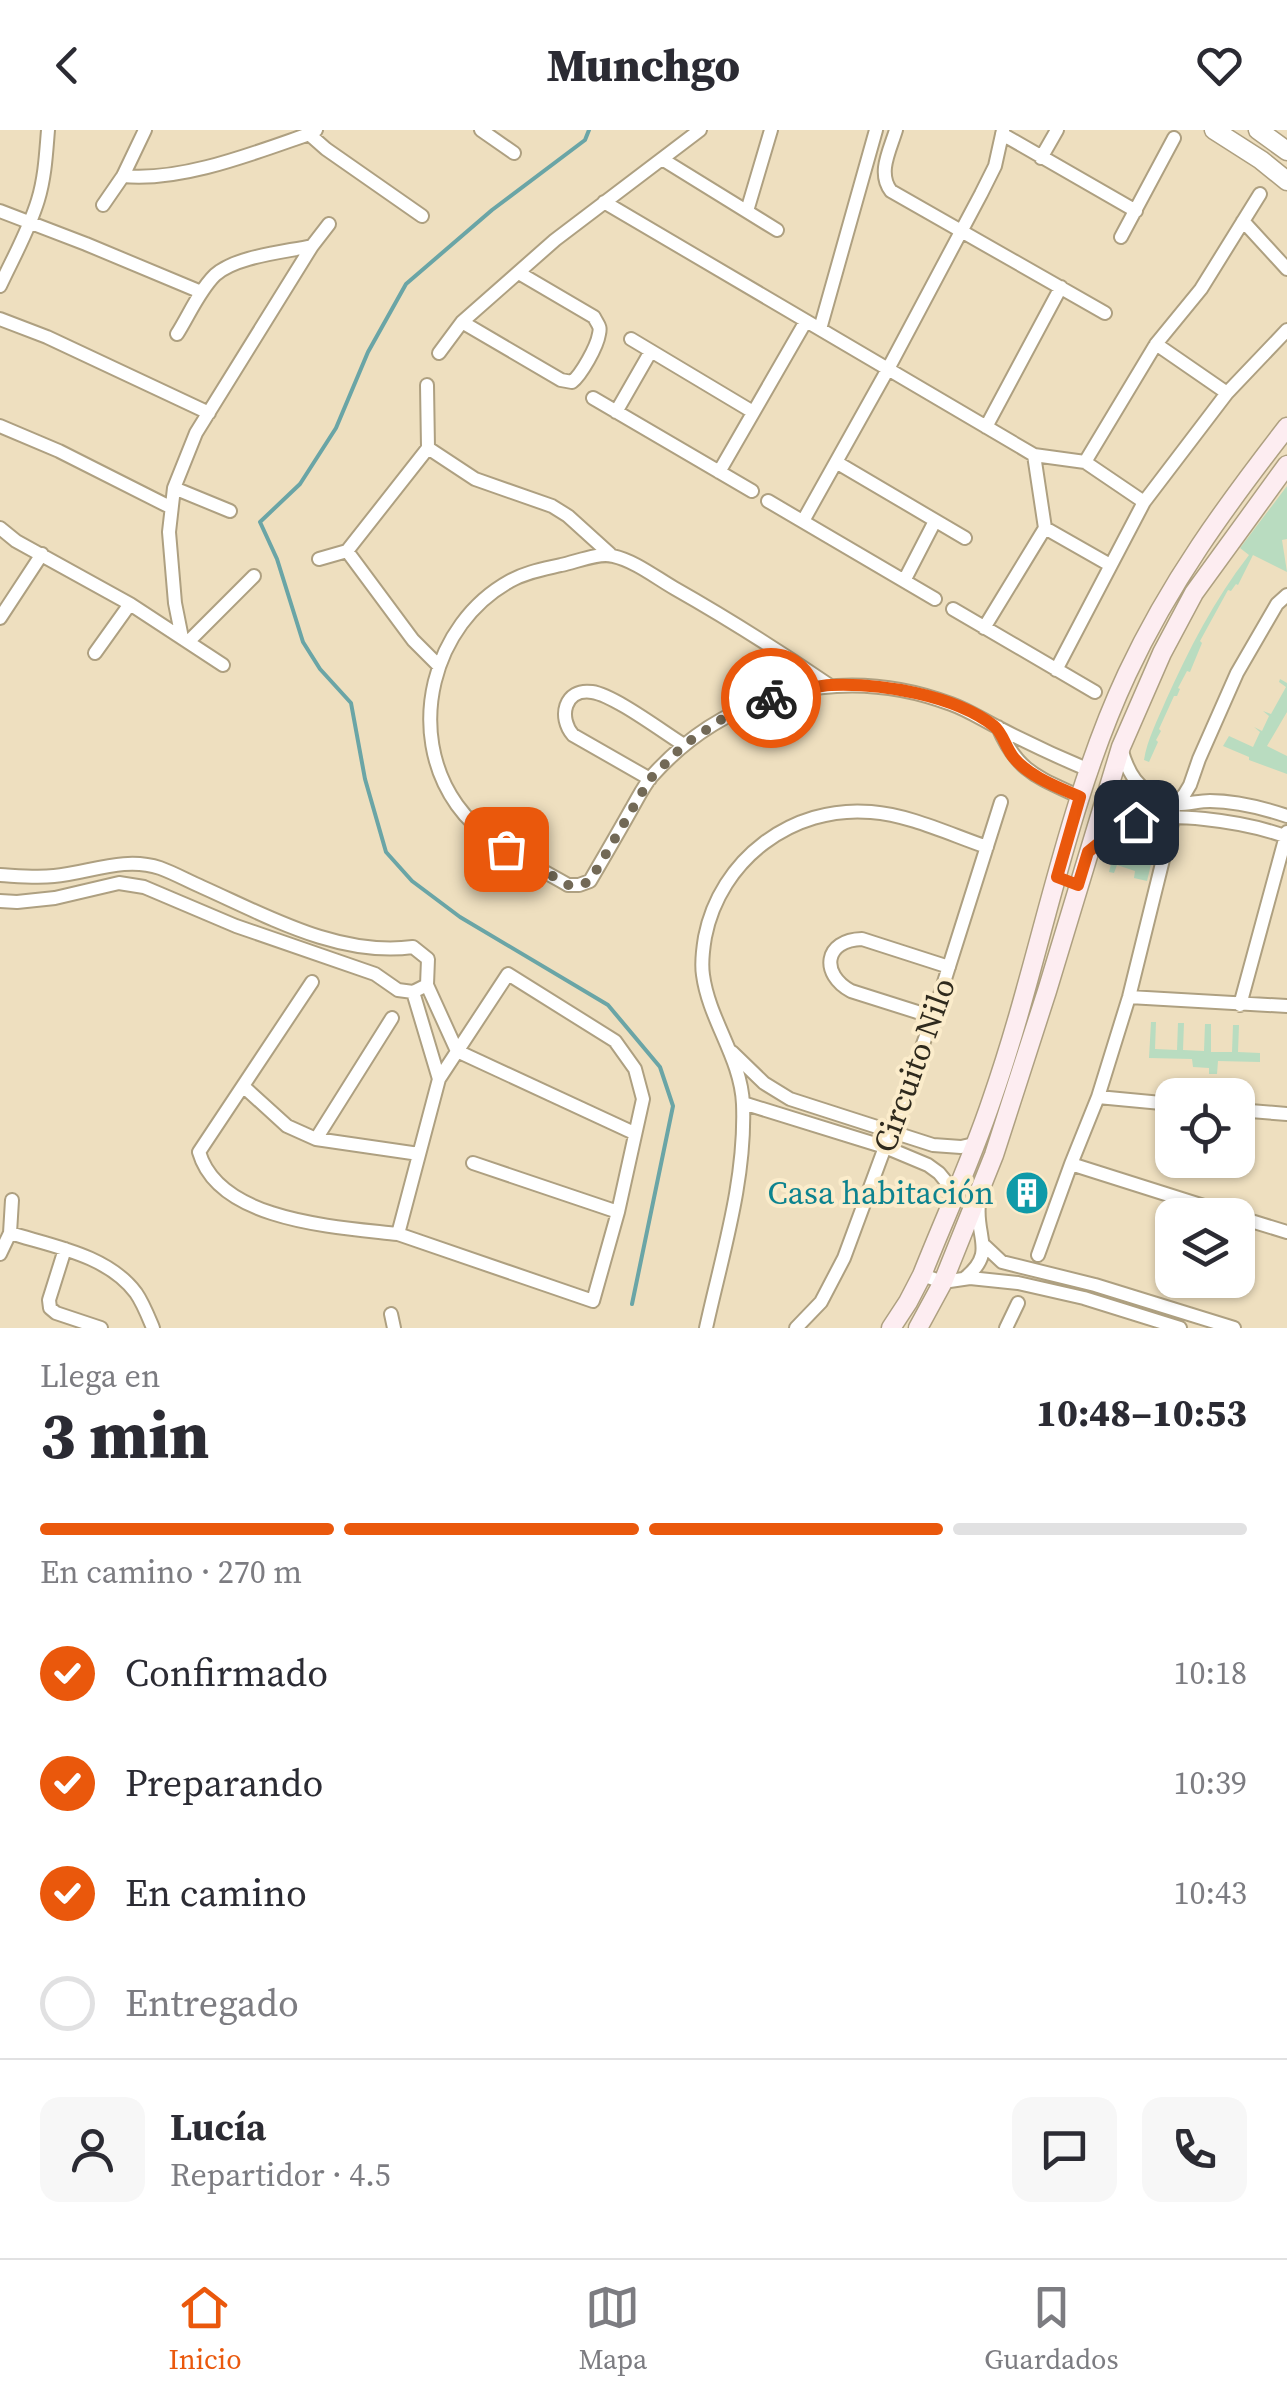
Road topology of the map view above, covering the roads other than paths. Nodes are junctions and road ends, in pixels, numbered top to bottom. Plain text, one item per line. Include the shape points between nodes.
1 (48, 130) edge
2 (145, 130) edge
3 (482, 130) edge
4 (700, 130) edge
5 (771, 130) edge
6 (876, 130) edge
7 (896, 130) edge
8 (1057, 130) edge
9 (1214, 130) edge
10 (1258, 130) edge
11 (313, 132) edge
12 (1002, 132) edge
13 (1174, 138) dead end
14 (1287, 151) edge
15 (514, 153) dead end
16 (1041, 158) junction
17 (662, 159) junction
18 (123, 176) junction
19 (1287, 181) edge
20 (1260, 194) dead end
21 (604, 202) junction
22 (104, 205) dead end
23 (1136, 210) junction
24 (0, 211) edge
25 (747, 211) junction
26 (422, 216) dead end
27 (1243, 221) junction
28 (30, 222) junction
29 (329, 224) dead end
30 (777, 230) dead end
31 (962, 230) junction
32 (1121, 237) dead end
33 (312, 246) junction
34 (1287, 269) edge
35 (519, 273) junction
36 (0, 286) edge
37 (1061, 287) junction
38 (201, 292) junction
39 (1106, 313) dead end
40 (0, 319) edge
41 (806, 321) junction
42 (462, 322) junction
43 (820, 329) junction
44 (1287, 330) edge
45 (177, 334) dead end
46 (631, 339) dead end
47 (1156, 344) junction
48 (650, 351) junction
49 (439, 353) dead end
50 (888, 369) junction
51 (427, 384) dead end
52 (1228, 393) junction
53 (593, 398) dead end
54 (616, 412) junction
55 (754, 412) junction
56 (210, 413) junction
57 (0, 426) edge
58 (986, 427) junction
59 (1287, 427) edge
60 (428, 448) junction
61 (1034, 454) junction
62 (836, 462) junction
63 (1085, 462) junction
64 (1287, 464) edge
65 (719, 472) junction
66 (174, 488) junction
67 (752, 491) dead end
68 (768, 501) dead end
69 (1144, 502) junction
70 (170, 507) junction
71 (230, 511) dead end
72 (803, 521) junction
73 (935, 521) junction
74 (0, 528) edge
75 (1045, 528) junction
76 (964, 538) dead end
77 (346, 551) junction
78 (42, 554) junction
79 (610, 554) junction
80 (319, 559) dead end
81 (1110, 565) junction
82 (254, 576) dead end
83 (904, 581) junction
84 (1287, 595) edge
85 (935, 598) dead end
86 (130, 604) junction
87 (953, 609) dead end
88 (0, 618) edge
89 (984, 628) junction
90 (185, 640) junction
91 (95, 653) dead end
92 (438, 664) junction
93 (223, 666) dead end
94 (1056, 670) junction
95 (830, 685) junction
96 (1095, 692) dead end
97 (998, 728) junction
98 (684, 745) junction
99 (1120, 746) junction
100 (1089, 770) junction
101 (650, 779) junction
102 (1135, 782) junction
103 (1080, 797) junction
104 (1001, 802) dead end
105 (1174, 811) junction
106 (1287, 816) edge
107 (1120, 826) junction
108 (1286, 835) edge
109 (986, 847) junction
110 (1088, 852) junction
111 (0, 875) edge
112 (1057, 877) junction
113 (1078, 885) junction
114 (0, 900) edge
115 (246, 907) junction
116 (236, 926) junction
117 (948, 967) junction
118 (312, 982) dead end
119 (427, 985) junction
120 (413, 992) junction
121 (1129, 997) junction
122 (1240, 1004) junction
123 (1287, 1006) edge
124 (933, 1016) junction
125 (392, 1018) dead end
126 (730, 1050) junction
127 (457, 1051) junction
128 (439, 1079) junction
129 (764, 1083) junction
130 (243, 1086) junction
131 (1098, 1098) junction
132 (743, 1102) junction
133 (1155, 1103) edge
134 (1255, 1111) edge
135 (1287, 1114) edge
136 (891, 1132) junction
137 (634, 1134) junction
138 (316, 1139) junction
139 (974, 1144) junction
140 (885, 1146) junction
141 (418, 1154) junction
142 (473, 1163) dead end
143 (1071, 1164) junction
144 (980, 1192) junction
145 (953, 1197) junction
146 (1178, 1198) edge
147 (12, 1200) dead end
148 (618, 1212) junction
149 (1255, 1222) edge
150 (1287, 1232) edge
151 (10, 1233) junction
152 (398, 1234) junction
153 (985, 1246) junction
154 (65, 1249) junction
155 (0, 1254) edge
156 (1038, 1254) dead end
157 (1022, 1266) junction
158 (922, 1275) junction
159 (965, 1278) junction
160 (943, 1282) junction
161 (1018, 1283) junction
162 (1018, 1303) dead end
163 (1161, 1304) junction
164 (1156, 1319) junction
165 (101, 1328) edge
166 (153, 1328) edge
167 (706, 1328) edge
168 (796, 1328) edge
169 (891, 1328) edge
170 (918, 1328) edge
171 (1006, 1328) edge
172 (1180, 1328) edge
173 (1234, 1328) edge

1 - 28 street
2 - 18 street
3 - 15 street
4 - 17 street
5 - 25 street
6 - 43 street
7 - 31 street via 884,182
8 - 16 street
9 - 19 street
10 - 14 street
11 - 18 street via 164,176
11 - 26 street via 326,149
12 - 16 street
12 - 31 street via 995,166
13 - 23 street
16 - 23 street
17 - 21 street
17 - 25 street
18 - 22 street
20 - 27 street
21 - 35 street
21 - 41 street
23 - 32 street
24 - 28 street
25 - 30 street
27 - 34 street
27 - 47 street
28 - 36 street
28 - 38 street
29 - 33 street
31 - 37 street
31 - 50 street
33 - 38 street via 227,266
33 - 56 street
35 - 42 street
35 - 42 street via 600,327 578,377 561,380
37 - 39 street
37 - 58 street
38 - 45 street
40 - 56 street
41 - 43 street
41 - 55 street
42 - 49 street
43 - 50 street
44 - 52 street
46 - 48 street
47 - 52 street
47 - 63 street
48 - 54 street
48 - 55 street
50 - 58 street
50 - 62 street
51 - 60 street
52 - 69 street
53 - 54 street
54 - 65 street
55 - 65 street
56 - 66 street
57 - 70 street
58 - 61 street
59 - 100 main road via 1167,596
60 - 77 street
60 - 79 street via 475,479 552,506
61 - 63 street
61 - 75 street
62 - 72 street
62 - 73 street
63 - 69 street
64 - 99 main road via 1194,594
65 - 67 street
66 - 70 street
66 - 71 street
68 - 72 street
69 - 81 street
70 - 90 street
72 - 83 street
73 - 76 street
73 - 83 street
74 - 78 street
75 - 81 street
75 - 89 street
77 - 80 street
77 - 92 street
78 - 86 street
78 - 88 street
79 - 92 street via 535,571 493,592 453,634
79 - 95 street
81 - 94 street
82 - 90 street
83 - 85 street
84 - 105 street via 1237,673
86 - 90 street
86 - 91 street
87 - 89 street
89 - 94 street
90 - 93 street
92 - 101 street via 430,730 443,781 478,828 568,885 590,881
94 - 96 street
95 - 97 street via 922,694
95 - 98 street via 750,704
97 - 100 street
97 - 103 street via 1015,760
98 - 101 street
98 - 101 street via 605,696 583,691 568,701 564,717 573,735
99 - 102 street
99 - 110 main road
100 - 103 main road
102 - 105 street
102 - 107 street
103 - 112 main road
104 - 109 street, Circuito Nilo
105 - 106 street via 1211,801
105 - 107 street
105 - 108 street
105 - 121 street
107 - 110 street
108 - 122 street
109 - 117 street, Circuito Nilo
109 - 126 street via 870,812 816,818 768,840 728,878 703,951 705,985
110 - 113 main road
111 - 115 street via 54,876 132,864 158,868
112 - 113 main road
112 - 139 main road
113 - 144 main road
114 - 116 street via 54,898 119,883
115 - 116 street
115 - 119 street via 350,946 413,948 428,958
116 - 120 street
117 - 124 street, Circuito Nilo
117 - 124 street via 862,939 840,944 830,958 841,986
118 - 130 street
119 - 120 street
119 - 127 street
120 - 128 street
121 - 122 street
121 - 131 street
122 - 123 street
124 - 136 street, Circuito Nilo
125 - 138 street
126 - 129 street
126 - 132 street
127 - 128 street
127 - 137 street
127 - 137 street via 508,974 615,1040 635,1069 642,1098
128 - 141 street
129 - 132 street
129 - 136 street via 790,1100
130 - 138 street via 286,1126
130 - 152 street via 199,1152 228,1191 306,1224
131 - 133 street
131 - 143 street
132 - 140 street
132 - 167 street via 736,1194
134 - 135 street
136 - 139 street via 933,1145
136 - 140 street, Circuito Nilo
137 - 148 street
138 - 141 street
139 - 145 main road
140 - 145 street via 939,1173
140 - 168 street, Circuito Nilo via 844,1258 820,1302
141 - 152 street
142 - 148 street
143 - 146 street
143 - 156 street
144 - 153 street via 977,1219
144 - 160 main road
145 - 158 main road
147 - 151 street
148 - 152 street via 594,1301
149 - 150 street
151 - 154 street
151 - 155 street
153 - 157 street via 1002,1262
153 - 159 street
154 - 165 street via 50,1308
154 - 166 street via 122,1277
157 - 161 street
157 - 163 street
158 - 160 street
158 - 169 main road
159 - 160 street
159 - 161 street
160 - 170 main road
161 - 164 street
162 - 171 street
163 - 164 street
163 - 173 street
164 - 172 street

